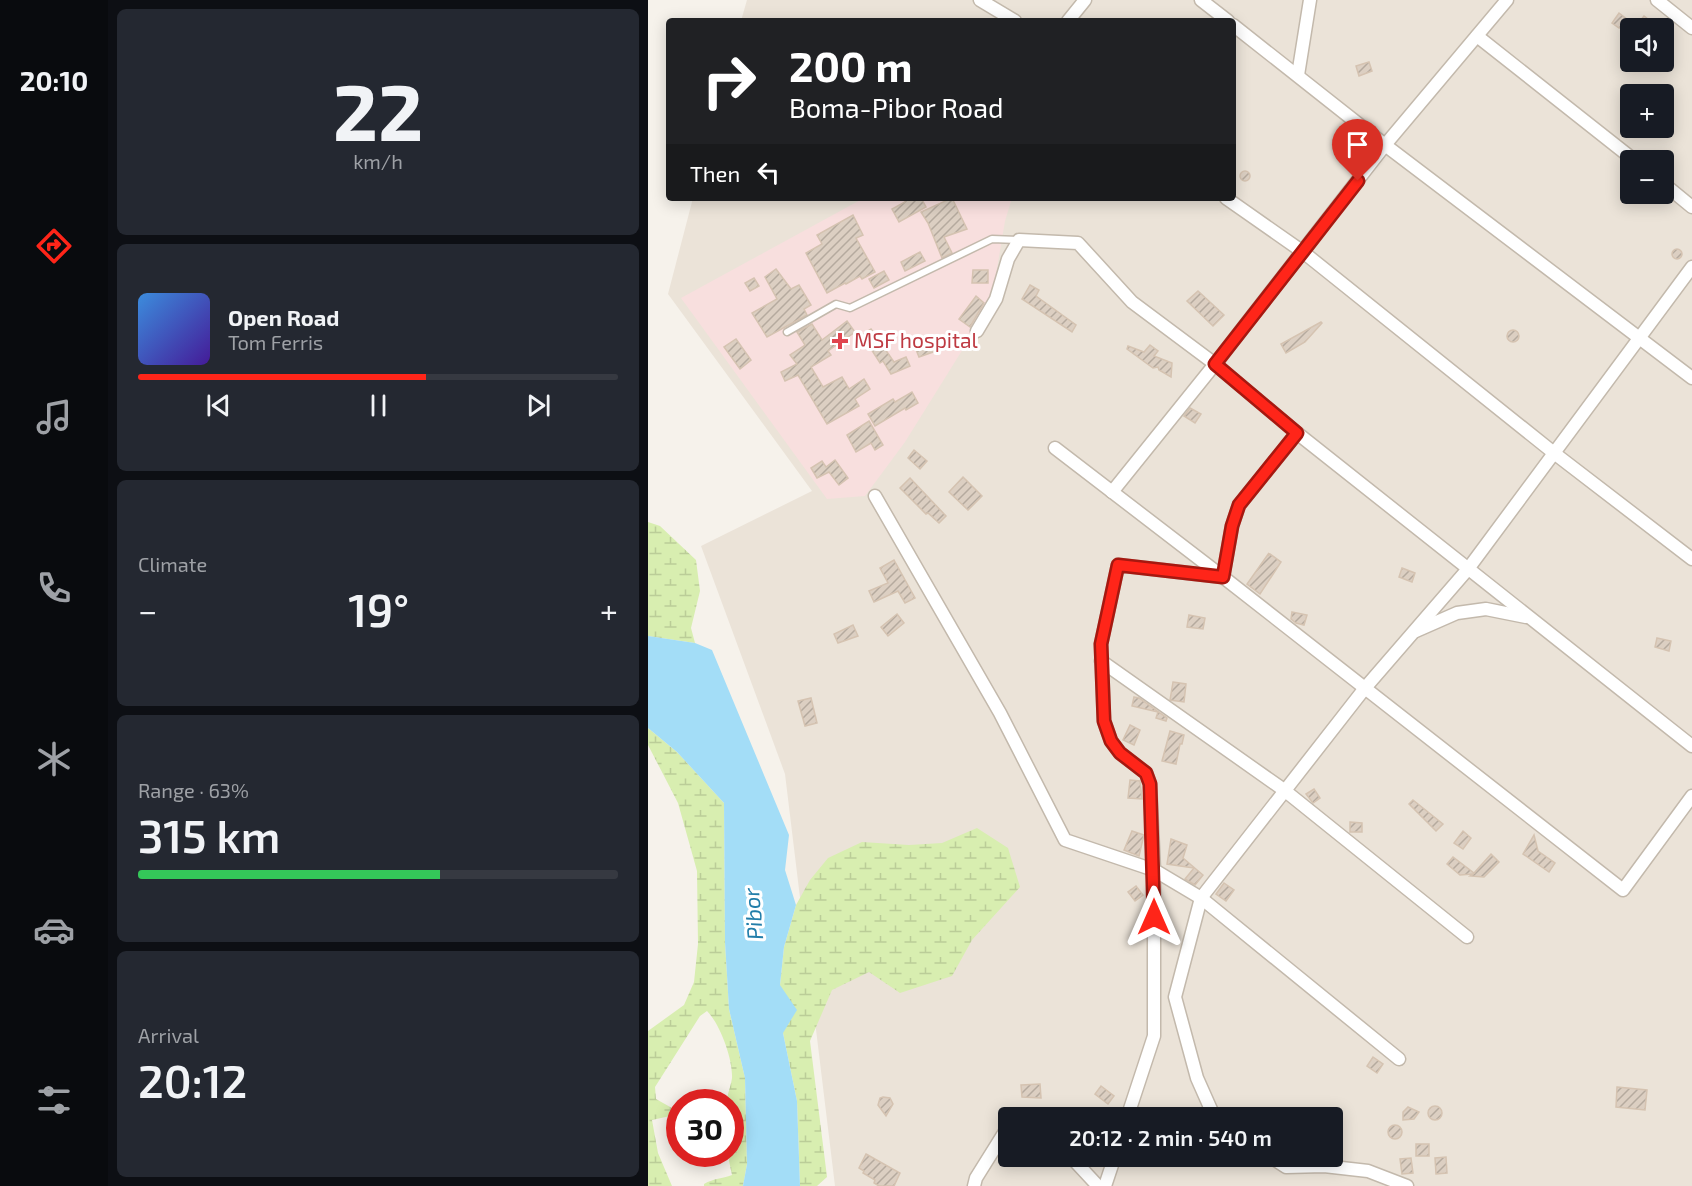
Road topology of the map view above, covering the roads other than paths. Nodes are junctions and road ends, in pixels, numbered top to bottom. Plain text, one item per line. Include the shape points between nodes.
1 (980, 0) edge
2 (1085, 0) edge
3 (1201, 0) edge
4 (1310, 0) edge
5 (1507, 0) edge
6 (1657, 0) edge
7 (1010, 18) edge
8 (1070, 18) edge
9 (1224, 18) edge
10 (1236, 27) edge
11 (1692, 28) edge
12 (1477, 36) junction
13 (1298, 75) junction
14 (1385, 145) junction
15 (1621, 150) edge
16 (1674, 192) edge
17 (1230, 201) edge
18 (1692, 207) edge
19 (1019, 240) junction
20 (1303, 252) junction
21 (1692, 267) edge
22 (977, 331) dead end
23 (787, 332) dead end
24 (1640, 339) junction
25 (1215, 364) junction
26 (1692, 378) edge
27 (1297, 433) junction
28 (1054, 448) dead end
29 (1554, 453) junction
30 (1112, 492) junction
31 (875, 496) dead end
32 (1692, 559) edge
33 (1468, 569) junction
34 (1223, 577) junction
35 (1530, 618) junction
36 (1413, 632) junction
37 (1101, 661) junction
38 (1365, 688) junction
39 (1692, 746) edge
40 (1284, 790) junction
41 (1692, 796) edge
42 (1154, 870) junction
43 (1201, 898) junction
44 (1467, 937) dead end
45 (1400, 1059) dead end
46 (1131, 1107) edge
47 (1210, 1107) edge
48 (998, 1143) edge
49 (1080, 1167) edge
50 (1111, 1167) edge
51 (1333, 1167) edge
52 (975, 1186) edge
53 (1098, 1186) edge
54 (1105, 1186) edge
55 (1407, 1186) edge

1 - 7 street
2 - 8 street
3 - 9 street
4 - 13 street
5 - 12 street
6 - 11 street
10 - 13 street
12 - 14 street
12 - 15 street
13 - 14 street
14 - 20 street
14 - 24 street
16 - 18 street
17 - 20 street
19 - 22 street via 1008,259 996,299
19 - 23 lane via 992,239 850,308 836,304
19 - 25 street via 1078,243 1132,302
20 - 25 street
20 - 29 street
21 - 24 street
24 - 26 street
24 - 29 street
25 - 27 street
25 - 30 street
27 - 33 street
27 - 34 street via 1239,505
28 - 30 street
29 - 32 street
29 - 33 street
30 - 34 street
31 - 42 street via 1000,713 1065,840
33 - 35 street
33 - 36 street
34 - 37 street via 1118,565
34 - 38 street
35 - 36 street via 1486,609 1457,613
35 - 39 street
36 - 38 street
37 - 40 street
37 - 42 street via 1104,721 1111,741 1146,773 1150,784
38 - 40 street
38 - 41 street via 1623,890
40 - 43 street
40 - 44 street
42 - 43 street
42 - 46 street via 1154,1036
43 - 45 street
43 - 47 street via 1175,997 1197,1078
48 - 52 street
49 - 53 street
50 - 54 street
51 - 55 street via 1368,1171

